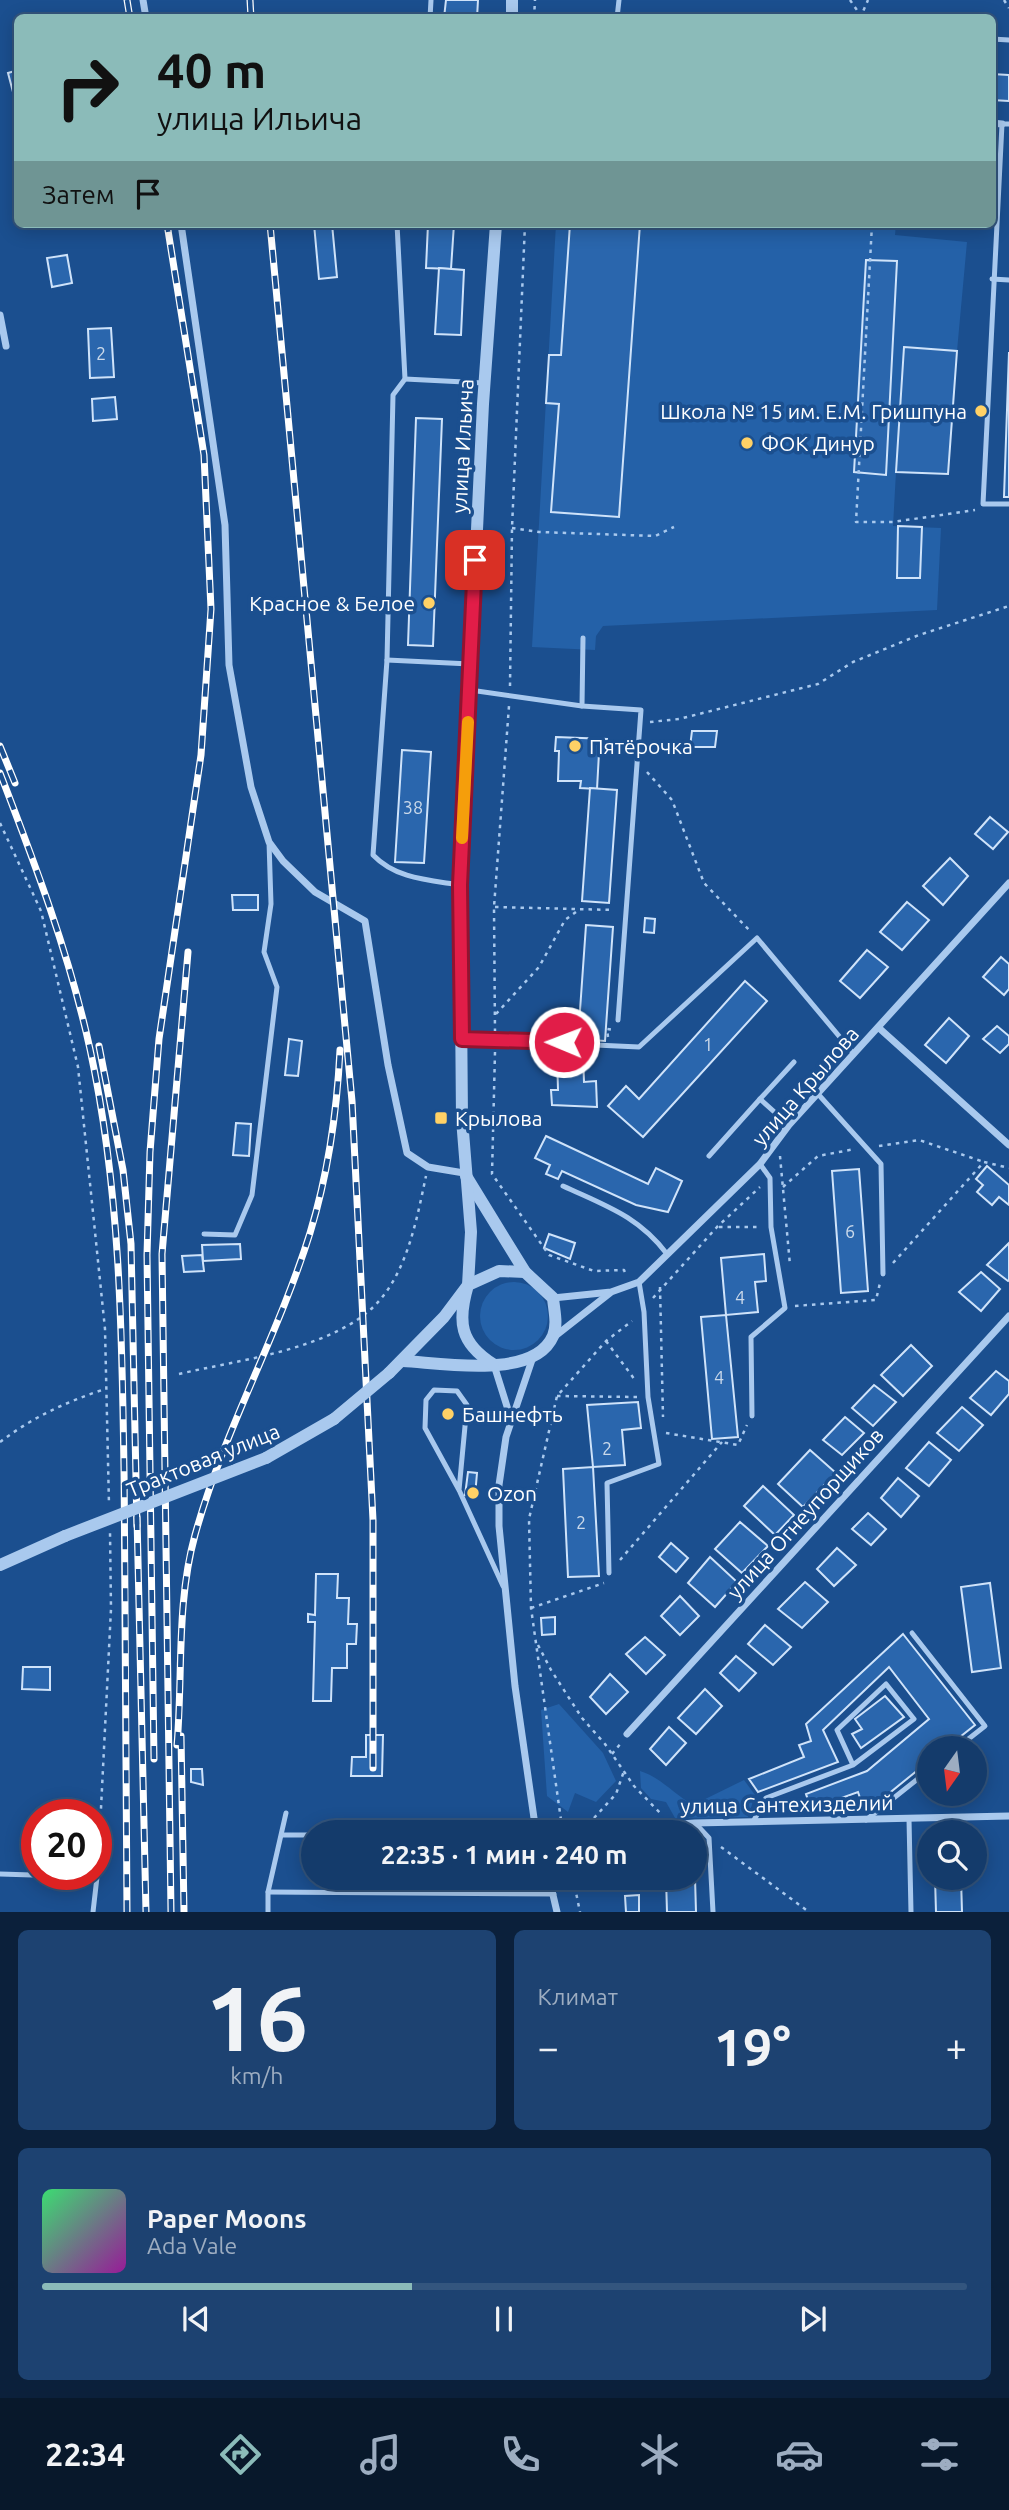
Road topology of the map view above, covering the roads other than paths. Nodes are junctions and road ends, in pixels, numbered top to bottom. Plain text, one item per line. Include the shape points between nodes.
1 (1005, 124) edge
2 (182, 228) edge
3 (397, 228) edge
4 (496, 228) edge
5 (992, 279) junction
6 (1009, 280) edge
7 (0, 315) edge
8 (6, 346) dead end
9 (405, 379) junction
10 (484, 383) junction
11 (1009, 504) edge
12 (583, 638) dead end
13 (387, 660) junction
14 (470, 664) junction
15 (470, 690) junction
16 (582, 706) junction
17 (269, 842) junction
18 (1009, 883) edge
19 (460, 885) junction
20 (618, 1020) dead end
21 (879, 1028) junction
22 (462, 1039) junction
23 (854, 1054) junction
24 (794, 1062) dead end
25 (818, 1094) junction
26 (760, 1099) junction
27 (789, 1125) junction
28 (1009, 1145) edge
29 (709, 1156) dead end
30 (760, 1164) junction
31 (464, 1173) junction
32 (564, 1186) dead end
33 (204, 1234) dead end
34 (667, 1254) junction
35 (526, 1272) junction
36 (883, 1274) road end
37 (639, 1282) junction
38 (468, 1285) junction
39 (611, 1292) junction
40 (553, 1298) junction
41 (1009, 1316) edge
42 (552, 1338) junction
43 (533, 1357) junction
44 (404, 1361) junction
45 (494, 1365) junction
46 (752, 1416) road end
47 (510, 1417) junction
48 (459, 1490) junction
49 (0, 1565) edge
50 (610, 1573) road end
51 (505, 1589) junction
52 (912, 1633) dead end
53 (627, 1734) dead end
54 (972, 1736) edge
55 (853, 1765) junction
56 (917, 1780) edge
57 (286, 1813) dead end
58 (1009, 1816) edge
59 (909, 1819) junction
60 (534, 1820) edge
61 (866, 1820) junction
62 (753, 1822) junction
63 (707, 1823) edge
64 (283, 1835) junction
65 (301, 1835) edge
66 (707, 1836) edge
67 (0, 1874) edge
68 (553, 1890) edge
69 (268, 1892) junction
70 (554, 1894) junction
71 (93, 1912) edge
72 (268, 1912) edge
73 (557, 1912) edge
74 (713, 1912) edge
75 (911, 1912) edge

1 - 5 lane
2 - 17 street via 225,525 229,665 251,787
3 - 9 lane
4 - 10 street, улица Ильича
5 - 6 lane
5 - 11 lane via 983,503
7 - 8 street
9 - 10 lane
9 - 13 lane via 393,395
10 - 14 street, улица Ильича
12 - 16 lane
13 - 14 lane
13 - 19 lane via 373,855 385,867 405,875
14 - 15 street, улица Ильича
15 - 16 lane
15 - 19 street, улица Ильича
16 - 20 lane via 641,710
17 - 31 street via 308,886 365,921 407,1153 428,1167
17 - 33 lane via 271,904 264,952 277,987 251,1195 235,1235
18 - 21 street, улица Крылова
19 - 22 street, улица Ильича
21 - 23 street, улица Крылова
21 - 28 street
22 - 23 lane via 639,1047 757,938
22 - 31 street, улица Ильича
23 - 25 street, улица Крылова
24 - 26 lane
25 - 27 street, улица Крылова
25 - 36 lane via 881,1164
26 - 27 lane
26 - 29 lane
27 - 30 street, улица Крылова
30 - 34 street, улица Крылова
30 - 46 lane via 770,1178 771,1227 785,1308 751,1337
31 - 35 street
31 - 38 street, улица Ильича via 471,1232
32 - 34 lane via 631,1217
34 - 37 street, улица Крылова
35 - 38 street via 499,1272
35 - 40 street
37 - 39 street, улица Крылова
37 - 50 lane via 648,1397 659,1464 607,1483
38 - 44 street, Трактовая улица
38 - 45 street via 460,1312 466,1336 476,1353
39 - 40 street
39 - 42 street
40 - 42 street via 556,1325
41 - 53 street, улица Огнеупорщиков
42 - 43 street
43 - 45 street
43 - 47 street
44 - 45 street
44 - 49 street, Трактовая улица, bridge via 334,1419 266,1458
45 - 47 street
47 - 51 street via 499,1486
48 - 48 lane via 425,1428 426,1400 434,1390 457,1391 467,1405
48 - 51 lane
51 - 60 street
52 - 54 lane via 985,1726
55 - 55 lane via 914,1719 886,1684 837,1730
55 - 62 lane via 766,1798
56 - 61 lane
57 - 64 lane
58 - 59 street, улица Сантехизделий
59 - 61 street, улица Сантехизделий
59 - 75 lane
61 - 62 street, улица Сантехизделий
62 - 63 street, улица Сантехизделий
64 - 65 lane
64 - 69 lane
66 - 74 lane
67 - 71 lane via 97,1877
68 - 70 street
69 - 70 lane
69 - 72 lane
70 - 73 street

